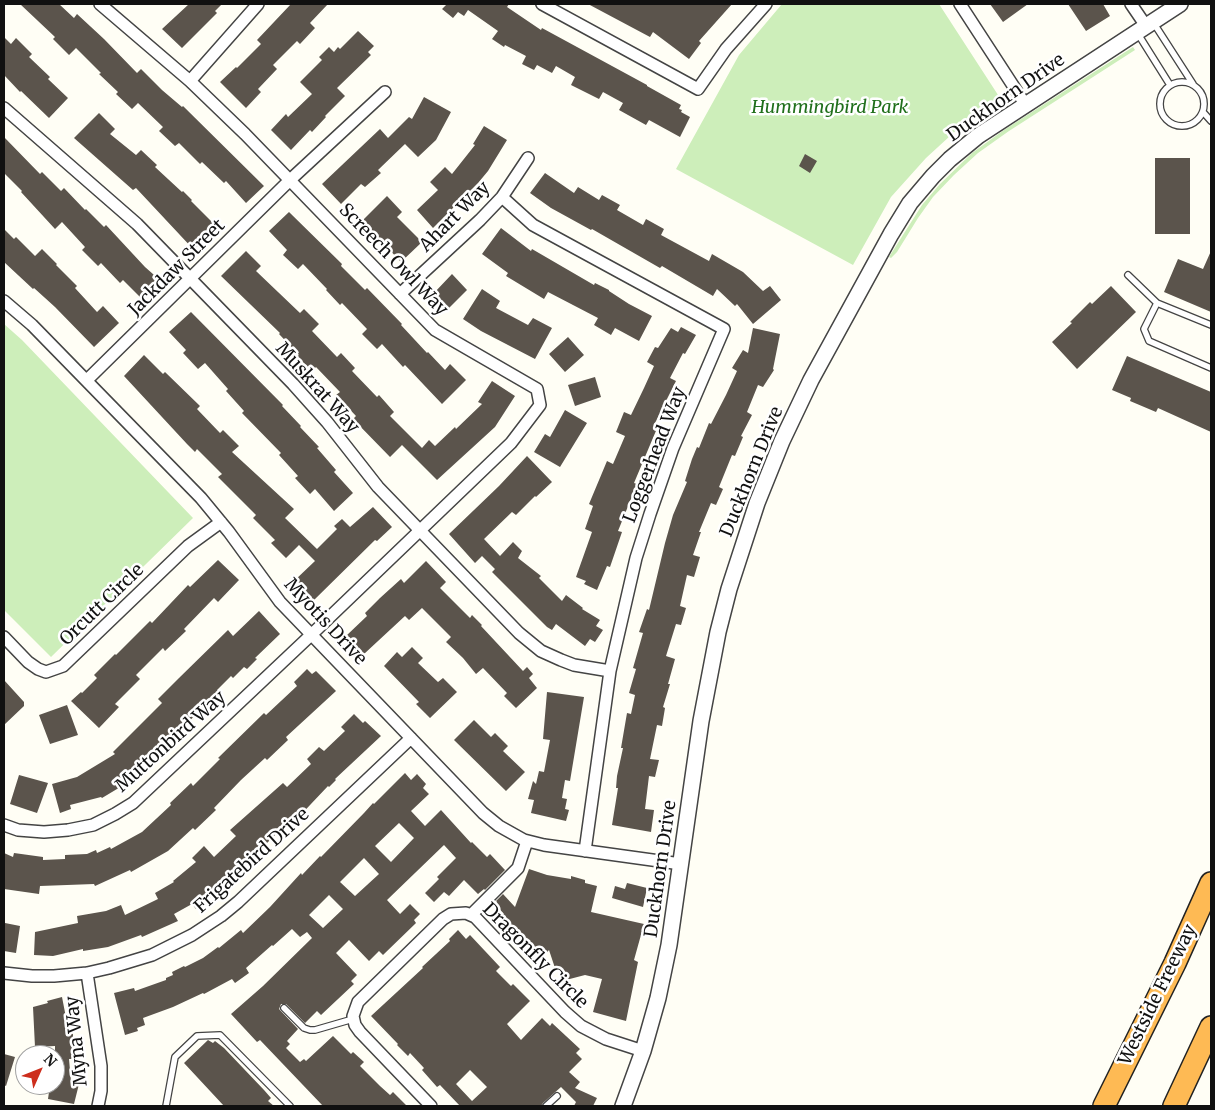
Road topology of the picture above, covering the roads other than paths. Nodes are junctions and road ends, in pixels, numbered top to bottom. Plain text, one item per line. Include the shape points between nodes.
1 (100, 4) edge
2 (258, 4) edge
3 (542, 4) edge
4 (766, 4) edge
5 (960, 4) edge
6 (1131, 4) edge
7 (1180, 4) edge
8 (1145, 27) junction
9 (190, 80) junction
10 (1193, 84) junction
11 (1170, 85) junction
12 (385, 92) dead end
13 (1025, 104) junction
14 (4, 108) edge
15 (1203, 112) junction
16 (1211, 121) edge
17 (528, 158) dead end
18 (290, 180) junction
19 (502, 197) junction
20 (1128, 275) dead end
21 (191, 280) junction
22 (400, 294) junction
23 (4, 301) edge
24 (1157, 303) junction
25 (1211, 325) edge
26 (1211, 368) edge
27 (87, 380) junction
28 (221, 522) junction
29 (420, 530) junction
30 (311, 635) junction
31 (4, 637) edge
32 (610, 671) junction
33 (411, 738) junction
34 (4, 825) edge
35 (528, 841) junction
36 (585, 851) junction
37 (681, 864) junction
38 (1211, 883) edge
39 (471, 916) junction
40 (4, 973) edge
41 (87, 973) junction
42 (284, 1008) dead end
43 (354, 1019) junction
44 (1211, 1027) edge
45 (643, 1051) junction
46 (557, 1096) dead end
47 (98, 1106) edge
48 (166, 1106) edge
49 (290, 1106) edge
50 (431, 1106) edge
51 (546, 1106) edge
52 (623, 1106) edge
53 (1104, 1106) edge
54 (1174, 1106) edge

1 - 9 street, Screech Owl Way
2 - 9 street
3 - 4 street via 698,89 726,49
5 - 13 street
6 - 8 street
7 - 8 street, Duckhorn Drive
8 - 10 lane
8 - 11 lane
8 - 13 street, Duckhorn Drive
9 - 18 street, Screech Owl Way
10 - 11 lane via 1180,82
10 - 15 lane via 1202,95
11 - 15 lane via 1160,99 1162,114 1167,120 1174,125 1189,125
12 - 18 street, Jackdaw Street
13 - 37 street, Duckhorn Drive via 950,159 910,204 855,298 782,441 742,546 718,632 700,720
14 - 21 street, Muskrat Way via 137,224
15 - 16 lane
17 - 19 street, Ahart Way
18 - 21 street, Jackdaw Street
18 - 22 street, Screech Owl Way
19 - 22 street, Ahart Way
19 - 32 street, Loggerhead Way via 533,225 724,329 673,448 650,514 636,558
20 - 24 lane
21 - 27 street, Jackdaw Street
21 - 29 street, Muskrat Way via 293,384 378,487
22 - 29 street, Screech Owl Way via 435,330 537,389 540,405 511,443
23 - 27 street, Myotis Drive
24 - 25 lane
24 - 26 lane via 1144,329 1149,341
27 - 28 street, Myotis Drive
28 - 30 street, Myotis Drive via 280,602
28 - 31 street, Orcutt Circle via 188,546 63,666 46,672 38,669
29 - 30 street, Screech Owl Way
29 - 32 street, Muskrat Way via 530,643 574,665
30 - 33 street, Myotis Drive
30 - 34 street, Muttonbird Way via 148,790 115,814 93,825 68,830 18,830
32 - 36 street, Loggerhead Way
33 - 35 street, Myotis Drive via 483,813 511,834
33 - 41 street, Frigatebird Drive via 220,916 192,935 152,955
35 - 36 street, Myotis Drive
35 - 39 street via 518,868
36 - 37 street, Myotis Drive
37 - 45 street, Duckhorn Drive via 669,945
38 - 53 highway, Westside Freeway
39 - 43 street, Dragonfly Circle via 457,912 443,919 358,1002
39 - 45 street, Dragonfly Circle via 581,1026 606,1040
40 - 41 street, Frigatebird Drive via 54,976
41 - 47 street, Myna Way via 101,1066
42 - 43 lane via 310,1030
43 - 50 street via 354,1025 360,1032
44 - 54 highway
45 - 52 street, Duckhorn Drive
46 - 51 lane
48 - 49 lane via 176,1057 198,1036 220,1035

